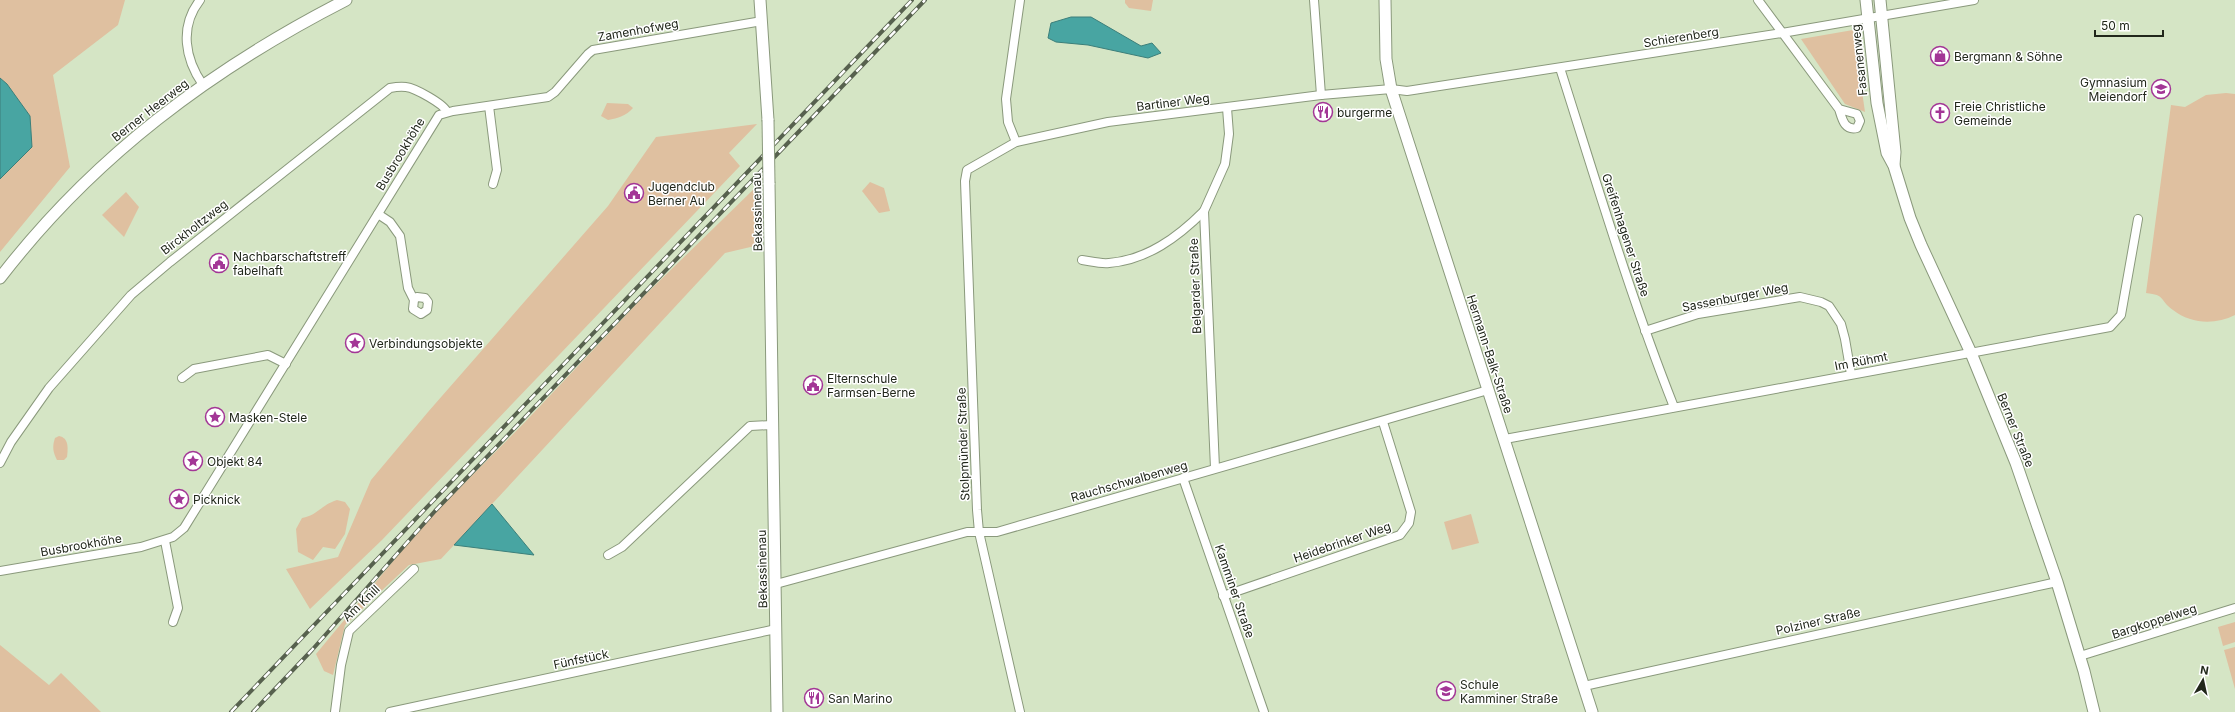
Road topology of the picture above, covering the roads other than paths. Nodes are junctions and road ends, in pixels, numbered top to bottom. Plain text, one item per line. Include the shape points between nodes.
1 (200, 0) edge
2 (346, 0) edge
3 (760, 0) edge
4 (1020, 0) edge
5 (1314, 0) edge
6 (1385, 0) edge
7 (1758, 0) edge
8 (1866, 0) edge
9 (1880, 0) edge
10 (1974, 0) edge
11 (1954, 2) edge
12 (1882, 15) junction
13 (1868, 18) junction
14 (762, 21) junction
15 (1782, 33) junction
16 (1560, 68) junction
17 (203, 85) junction
18 (1391, 89) junction
19 (1321, 95) junction
20 (489, 106) junction
21 (1227, 108) junction
22 (1839, 109) dead end
23 (447, 112) junction
24 (1880, 116) joint
25 (1016, 142) junction
26 (1894, 166) junction
27 (967, 170) joint
28 (493, 184) dead end
29 (1204, 211) junction
30 (378, 214) junction
31 (2138, 219) dead end
32 (1082, 260) dead end
33 (0, 278) edge
34 (414, 300) dead end
35 (1646, 331) junction
36 (1971, 353) junction
37 (286, 364) junction
38 (1851, 374) junction
39 (182, 378) dead end
40 (1488, 390) junction
41 (1674, 407) junction
42 (1383, 422) junction
43 (772, 425) junction
44 (1505, 439) junction
45 (0, 463) edge
46 (1215, 468) junction
47 (1183, 478) junction
48 (979, 532) junction
49 (165, 541) junction
50 (608, 555) dead end
51 (414, 569) dead end
52 (0, 571) edge
53 (2057, 582) junction
54 (776, 584) junction
55 (1223, 596) junction
56 (2235, 608) edge
57 (173, 622) dead end
58 (776, 629) junction
59 (2080, 656) junction
60 (1584, 686) junction
61 (335, 712) edge
62 (390, 712) edge
63 (777, 712) edge
64 (1020, 712) edge
65 (1264, 712) edge
66 (1592, 712) edge
67 (2094, 712) edge

1 - 17 street via 191,15 186,44 189,62
2 - 17 street, Berner Heerweg via 271,40
3 - 14 street, Bekassinenau
4 - 25 street via 1006,89 1008,122
5 - 19 street
6 - 18 street, Hermann-Balk-Straße via 1386,59
7 - 15 street
8 - 13 street, Fasanenweg
9 - 12 street
10 - 11 street, Schierenberg
11 - 12 street, Schierenberg
12 - 13 street, Schierenberg
12 - 26 street, Berner Straße
13 - 15 street, Schierenberg
13 - 24 street, Fasanenweg
14 - 20 street, Zamenhofweg via 593,50 555,92 548,96
14 - 43 street, Bekassinenau, bridge via 768,120
15 - 16 street, Schierenberg
15 - 22 street
16 - 18 street, Schierenberg via 1407,91
16 - 35 street, Greifenhagener Straße
17 - 33 street, Berner Heerweg via 122,147 69,198
18 - 19 street, Bartiner Weg
18 - 40 street, Hermann-Balk-Straße
19 - 21 street, Bartiner Weg
20 - 23 street, Zamenhofweg
20 - 28 street via 497,170
21 - 25 street, Bartiner Weg via 1108,122
21 - 29 street, Belgarder Straße via 1229,134 1225,164
23 - 30 street, Busbrookhöhe via 439,115 432,123
23 - 45 street, Birckholtzweg via 439,103 411,88 390,88 313,148 127,299 49,388 11,442
24 - 26 street, Berner Straße via 1887,153
25 - 27 street, Bartiner Weg
26 - 36 street, Berner Straße via 1921,246
27 - 48 street, Stolpmünder Straße via 965,181
29 - 32 street via 1168,242 1141,256 1109,263
29 - 46 street, Belgarder Straße
30 - 34 street via 390,222 400,236 408,288
30 - 37 street, Busbrookhöhe
31 - 36 street, Im Rühmt via 2121,315 2110,327
35 - 38 street, Sassenburger Weg via 1698,314 1800,297 1829,306 1841,324
35 - 41 street, Greifenhagener Straße
36 - 38 street, Im Rühmt
36 - 53 street, Berner Straße via 2016,463
37 - 39 street via 268,355 194,369
37 - 49 street, Busbrookhöhe via 184,528
38 - 41 street, Im Rühmt
40 - 42 street, Rauchschwalbenweg
40 - 44 street, Hermann-Balk-Straße
41 - 44 street, Im Rühmt
42 - 46 street, Rauchschwalbenweg
42 - 55 street, Heidebrinker Weg via 1411,512 1409,523 1400,535
43 - 50 street via 750,426 622,547
43 - 54 street, Bekassinenau
44 - 60 street, Hermann-Balk-Straße
46 - 47 street, Rauchschwalbenweg
47 - 48 street, Rauchschwalbenweg via 996,532
47 - 55 street, Kamminer Straße
48 - 54 street, Rauchschwalbenweg via 967,532
48 - 64 street, Stolpmünder Straße
49 - 52 street, Busbrookhöhe
49 - 57 street via 178,608
51 - 61 street, Am Knill via 349,631 341,665
53 - 59 street, Berner Straße
53 - 60 street, Polziner Straße
54 - 58 street, Bekassinenau
55 - 65 street, Kamminer Straße
56 - 59 street, Bargkoppelweg
58 - 62 street, Fünfstück
58 - 63 street, Bekassinenau
59 - 67 street, Berner Straße
60 - 66 street, Hermann-Balk-Straße

